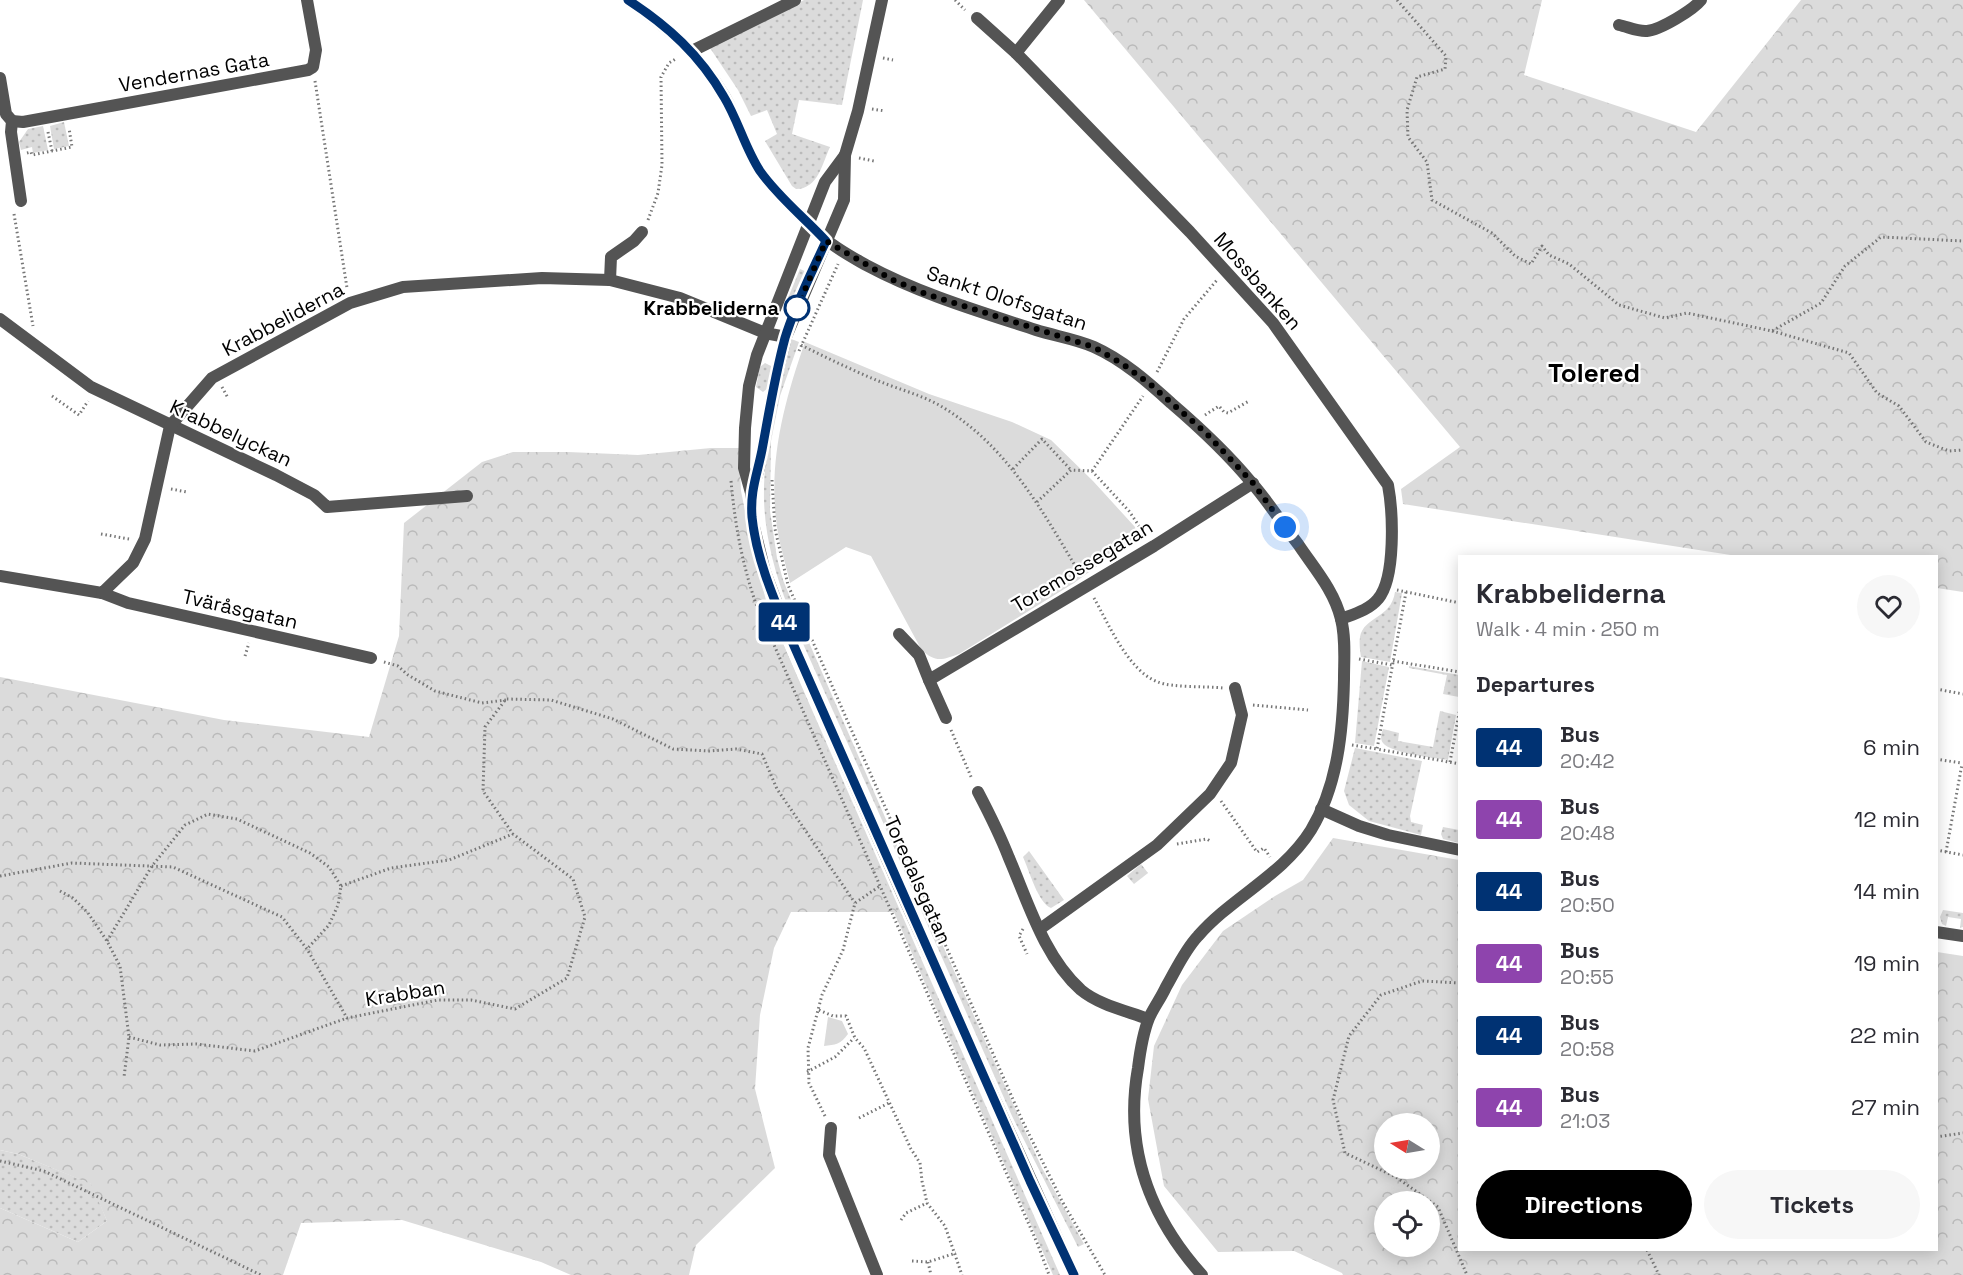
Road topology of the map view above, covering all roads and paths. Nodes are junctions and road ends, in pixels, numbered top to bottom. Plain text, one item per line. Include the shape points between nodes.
1 (308, 0) edge
2 (628, 0) edge
3 (795, 0) edge
4 (882, 0) edge
5 (955, 0) edge
6 (1059, 0) edge
7 (1397, 0) edge
8 (1701, 0) edge
9 (960, 6) dead end
10 (976, 18) dead end
11 (1619, 26) dead end
12 (692, 51) junction
13 (1016, 53) junction
14 (676, 58) dead end
15 (0, 78) edge
16 (314, 78) dead end
17 (67, 114) junction
18 (45, 118) junction
19 (12, 121) junction
20 (52, 151) junction
21 (14, 155) junction
22 (845, 155) junction
23 (17, 205) joint
24 (810, 223) junction
25 (642, 232) joint
26 (826, 241) junction
27 (1963, 241) edge
28 (844, 251) junction
29 (1226, 270) junction
30 (610, 280) junction
31 (347, 287) dead end
32 (0, 319) edge
33 (33, 331) dead end
34 (1772, 331) junction
35 (765, 333) junction
36 (786, 338) junction
37 (801, 345) junction
38 (798, 354) dead end
39 (1151, 385) junction
40 (96, 389) junction
41 (52, 396) dead end
42 (1249, 401) dead end
43 (1195, 423) junction
44 (170, 426) junction
45 (1963, 450) edge
46 (1013, 469) junction
47 (1071, 470) junction
48 (1092, 471) junction
49 (772, 480) dead end
50 (1253, 483) junction
51 (751, 493) junction
52 (466, 496) dead end
53 (1037, 502) junction
54 (101, 534) dead end
55 (143, 542) junction
56 (1154, 546) junction
57 (0, 576) edge
58 (1386, 585) junction
59 (1087, 586) junction
60 (1406, 591) junction
61 (102, 593) junction
62 (1458, 603) edge
63 (1341, 620) junction
64 (899, 634) dead end
65 (1345, 657) junction
66 (371, 658) joint
67 (1393, 663) junction
68 (1458, 672) edge
69 (930, 680) junction
70 (1235, 688) joint
71 (1938, 690) edge
72 (1963, 694) edge
73 (506, 699) junction
74 (1239, 704) junction
75 (1308, 710) dead end
76 (946, 718) joint
77 (1458, 719) edge
78 (1340, 743) junction
79 (1377, 749) junction
80 (1938, 759) edge
81 (1450, 763) junction
82 (1458, 764) edge
83 (1963, 764) edge
84 (1213, 790) junction
85 (978, 792) joint
86 (1321, 809) junction
87 (513, 834) junction
88 (1168, 834) junction
89 (1210, 841) dead end
90 (1458, 850) edge
91 (1938, 850) edge
92 (1946, 852) junction
93 (1963, 855) edge
94 (152, 866) junction
95 (1278, 868) junction
96 (0, 876) edge
97 (341, 886) junction
98 (880, 886) dead end
99 (60, 891) dead end
100 (855, 903) junction
101 (1023, 928) dead end
102 (1040, 929) junction
103 (1938, 932) edge
104 (1963, 936) edge
105 (107, 941) junction
106 (307, 949) junction
107 (1026, 954) dead end
108 (1458, 983) edge
109 (819, 1010) junction
110 (347, 1018) junction
111 (1148, 1019) junction
112 (129, 1037) junction
113 (855, 1038) junction
114 (807, 1072) junction
115 (124, 1077) dead end
116 (890, 1103) junction
117 (859, 1118) dead end
118 (831, 1128) joint
119 (1963, 1133) edge
120 (1938, 1137) edge
121 (0, 1161) edge
122 (927, 1203) junction
123 (901, 1220) dead end
124 (1647, 1251) edge
125 (956, 1253) junction
126 (912, 1261) dead end
127 (928, 1262) junction
128 (261, 1275) edge
129 (877, 1275) edge
130 (932, 1275) edge
131 (962, 1275) edge
132 (1074, 1275) edge
133 (1106, 1275) edge
134 (1202, 1275) edge
135 (1467, 1275) edge
136 (1659, 1275) edge

1 - 17 street, Vendernas Gata via 316,50 313,67 308,70
2 - 12 street, Sankt Olofsgatan via 661,22
3 - 12 street
4 - 22 street, Toredalsgatan
5 - 9 path
6 - 13 street
7 - 34 path via 1446,56 1445,69 1417,77 1407,110 1408,137 1427,162 1432,200 1492,233 1515,256 1531,264 1542,246 1619,305 1665,318 1687,313
8 - 11 street via 1656,29
10 - 13 street, Mossbanken
12 - 24 street, Sankt Olofsgatan via 725,98 760,171 792,209
13 - 29 street, Mossbanken
14 - 25 path via 661,77 660,182
15 - 19 street via 6,114
16 - 31 path
17 - 18 street, Vendernas Gata
17 - 20 path via 72,147
18 - 19 street, Vendernas Gata
18 - 20 path
19 - 21 street
20 - 21 path
21 - 23 street
22 - 24 street, Toredalsgatan via 825,182
22 - 26 street, Toredalsgatan via 843,200
23 - 33 path
24 - 26 street, Sankt Olofsgatan
24 - 35 street, Toredalsgatan
25 - 30 street via 611,257
26 - 28 street, Sankt Olofsgatan
26 - 36 street, Toredalsgatan
27 - 34 path via 1881,237 1845,266 1821,303
28 - 37 path
28 - 39 street, Sankt Olofsgatan via 926,294 1094,347
29 - 39 path via 1184,320
29 - 58 street, Mossbanken via 1273,323 1388,485 1393,513
30 - 35 street, Krabbeliderna via 680,298
30 - 44 street, Krabbeliderna via 542,278 403,287 350,303 212,378
32 - 40 street, Krabbelyckan
34 - 45 path via 1849,353 1877,393 1899,406 1926,442 1949,451
35 - 36 street, Krabbeliderna
35 - 51 street, Toredalsgatan via 749,387 745,428 744,468
36 - 51 street, Toredalsgatan
37 - 38 path
37 - 46 path via 944,407
39 - 43 street, Sankt Olofsgatan
39 - 48 path
40 - 41 path via 79,415
40 - 44 street, Krabbelyckan
42 - 43 path via 1228,413 1219,406
43 - 50 street, Sankt Olofsgatan
44 - 52 street, Krabbelyckan via 276,475 314,495 327,507
44 - 55 street, Krabbeliderna
46 - 47 path via 1042,440
46 - 53 path
47 - 48 path
47 - 53 path
48 - 56 path via 1129,511
49 - 133 path via 775,529 788,585 1035,1147
50 - 56 street, Toremossegatan
50 - 63 street, Sankt Olofsgatan via 1329,587
51 - 132 street, Toredalsgatan via 752,519 761,557 781,615
53 - 59 path
54 - 55 path
55 - 61 street, Krabbeliderna via 132,563
56 - 59 street, Toremossegatan
57 - 61 street
58 - 60 path
58 - 63 street via 1377,601
59 - 69 street, Toremossegatan
59 - 70 path via 1129,659 1152,679 1164,684
60 - 62 path
60 - 67 path
61 - 66 street, Tväråsgatan via 128,603
63 - 65 street, Sankt Olofsgatan
64 - 69 street via 919,655
65 - 67 path
65 - 78 street, Sankt Olofsgatan
66 - 73 path via 398,666 435,691 482,703
67 - 68 path
67 - 79 path
69 - 76 street
70 - 74 street
71 - 72 path
73 - 87 path, Krabban via 485,727 483,790
73 - 100 path via 551,700 613,719 673,748 736,749 762,754 777,789
74 - 75 path
74 - 84 street via 1242,715 1231,763
76 - 85 path
77 - 81 path
78 - 79 path
78 - 86 street, Sankt Olofsgatan
79 - 81 path
80 - 83 path
81 - 82 path
83 - 92 path
84 - 88 street
84 - 95 path via 1257,852 1264,848
85 - 102 street
86 - 90 street via 1388,835
86 - 95 street, Sankt Olofsgatan via 1310,831
87 - 97 path via 449,860 391,868
87 - 110 path, Krabban via 573,879 585,917 567,978 514,1009 471,1000 438,1000
88 - 89 path via 1178,845
88 - 102 street
91 - 92 path
92 - 93 path
94 - 96 path, Krabban via 72,863
94 - 97 path via 185,825 208,814 237,819 310,853 329,867
94 - 105 path
94 - 106 path, Krabban via 173,867 282,917
95 - 111 street, Sankt Olofsgatan via 1197,936
97 - 106 path via 329,925
98 - 100 path
99 - 105 path via 88,913
100 - 109 path via 843,950
101 - 107 path via 1019,936
102 - 111 street via 1062,969 1082,991
103 - 104 street
105 - 112 path via 120,966
106 - 110 path, Krabban
108 - 135 path via 1422,981 1381,995 1349,1036 1333,1100 1345,1153 1396,1177 1438,1207
109 - 113 path via 846,1016
109 - 114 path via 808,1048
110 - 112 path via 255,1052 196,1044 160,1045
111 - 134 street, Sankt Olofsgatan via 1136,1079 1137,1150 1157,1212
112 - 115 path
113 - 114 path via 835,1056
113 - 116 path via 864,1048
114 - 118 path via 812,1092
116 - 117 path
116 - 122 path via 920,1163
118 - 129 street via 829,1155
119 - 120 path
121 - 128 path via 44,1172
122 - 123 path via 906,1213
122 - 125 path via 945,1226
124 - 136 path
125 - 127 path
125 - 131 path
126 - 127 path
127 - 130 path

